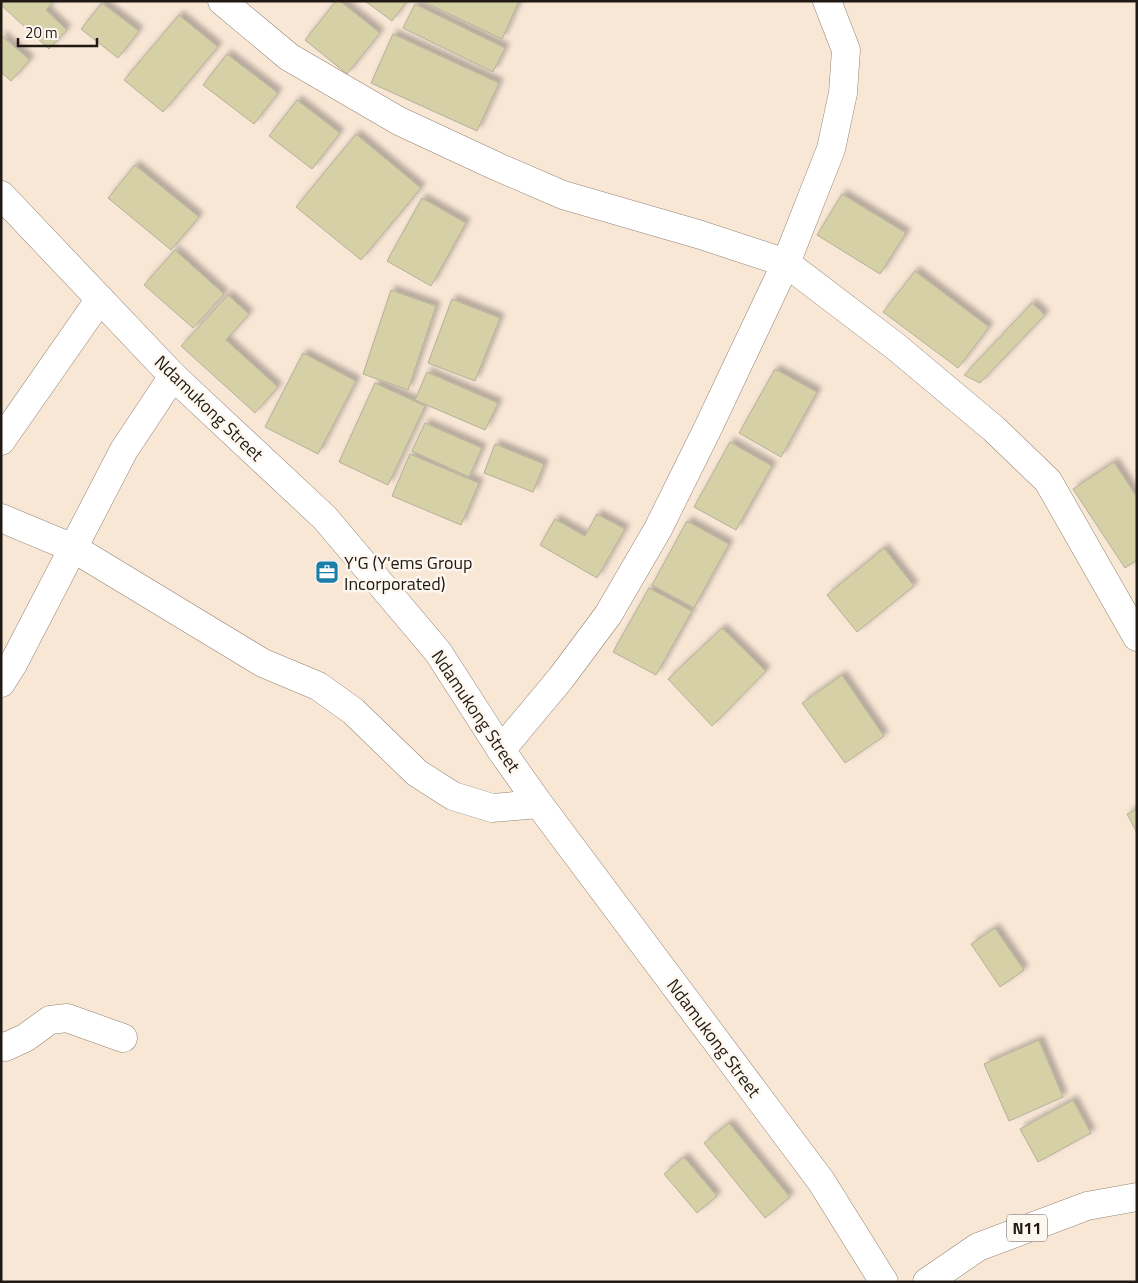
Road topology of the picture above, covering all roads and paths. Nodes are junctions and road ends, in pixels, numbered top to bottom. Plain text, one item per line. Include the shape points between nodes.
1 (222, 1) edge
2 (827, 1) edge
3 (1, 195) edge
4 (786, 263) junction
5 (100, 299) junction
6 (173, 376) junction
7 (1, 441) edge
8 (1, 518) edge
9 (73, 548) junction
10 (1137, 636) edge
11 (1, 682) edge
12 (501, 750) junction
13 (538, 804) junction
14 (123, 1038) dead end
15 (1, 1046) edge
16 (1137, 1197) edge
17 (884, 1282) edge
18 (927, 1282) edge

1 - 4 main road via 288,56 399,121 489,163 563,195 701,234
2 - 4 main road via 846,50 843,93 831,150
3 - 5 main road, Ndamukong Street
4 - 10 main road via 896,346 994,429 1048,481
4 - 12 main road via 658,529 613,606 561,678
5 - 6 main road, Ndamukong Street
5 - 7 main road
6 - 9 main road via 124,450
6 - 12 main road, Ndamukong Street via 325,518 438,652
8 - 9 main road
9 - 11 main road
9 - 13 main road via 263,663 318,686 353,711 417,773 453,796 492,808
12 - 13 main road, Ndamukong Street
13 - 17 main road, Ndamukong Street via 821,1181
14 - 15 main road via 67,1018 50,1020 25,1038
16 - 18 main road, N11 via 1087,1206 978,1247

